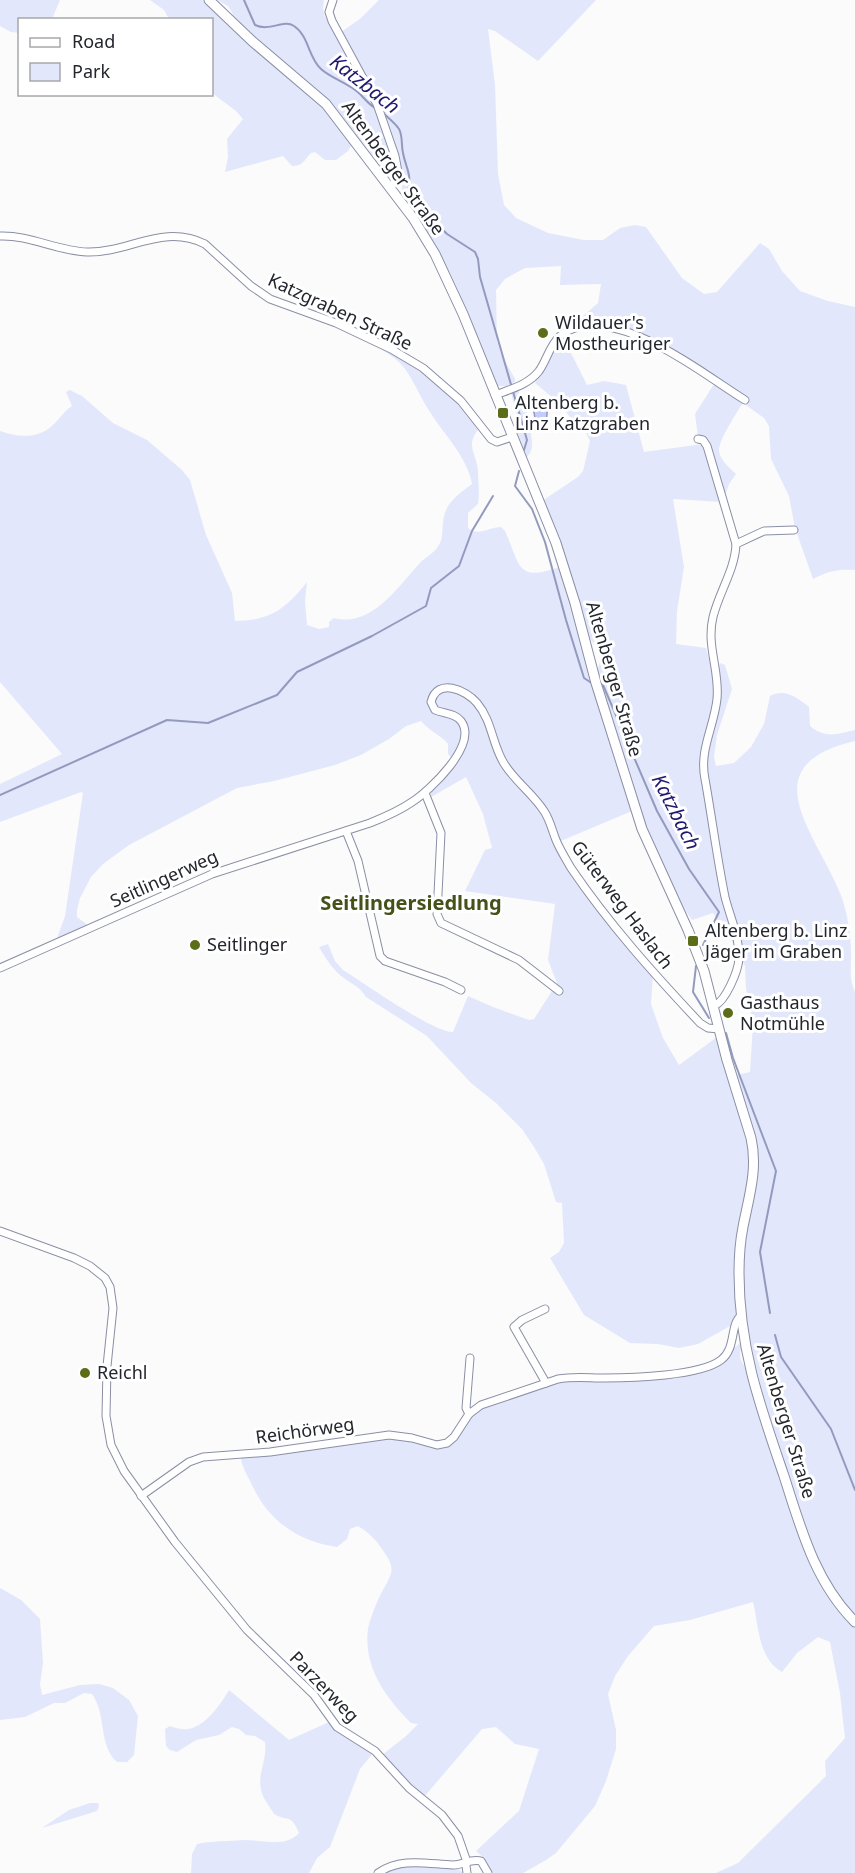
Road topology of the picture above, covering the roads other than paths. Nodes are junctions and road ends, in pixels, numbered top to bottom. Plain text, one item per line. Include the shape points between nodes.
1 (209, 0) edge
2 (333, 0) edge
3 (391, 188) junction
4 (0, 236) edge
5 (495, 395) junction
6 (745, 400) dead end
7 (512, 437) junction
8 (698, 439) dead end
9 (794, 530) dead end
10 (736, 544) junction
11 (425, 793) junction
12 (346, 831) junction
13 (0, 968) edge
14 (461, 990) dead end
15 (559, 991) dead end
16 (714, 1006) junction
17 (719, 1029) junction
18 (0, 1231) edge
19 (545, 1309) dead end
20 (742, 1315) junction
21 (470, 1358) dead end
22 (546, 1383) junction
23 (470, 1414) junction
24 (141, 1496) junction
25 (855, 1622) edge
26 (468, 1862) junction
27 (378, 1873) edge
28 (467, 1873) edge
29 (488, 1873) edge

1 - 3 street, Altenberger Straße via 326,104
2 - 3 street via 329,12 332,21 379,111 399,170
3 - 5 street, Altenberger Straße via 435,254
4 - 7 street, Katzgraben Straße via 86,252 107,251 164,236 196,240 270,298 336,323 423,368 461,401 491,439 497,442
5 - 6 street via 530,380 552,345 568,331 602,326 633,334 675,354
5 - 7 street, Altenberger Straße
7 - 16 street, Altenberger Straße via 559,551 642,829 693,941
8 - 10 street via 707,446
9 - 10 street via 764,531
10 - 16 street via 733,566 712,621 717,699 703,757 722,879 739,954 736,973 722,1000
11 - 12 street, Güterweg Haslach via 393,813
11 - 15 street via 441,833 441,923 519,960
11 - 17 street, Güterweg Haslach via 457,756 464,731 456,717 435,710 432,698 440,690 460,689 483,711 503,762 543,810 566,860 624,938 700,1023
12 - 13 street, Seitlingerweg via 212,874
12 - 14 street via 355,851 380,956
16 - 17 street, Altenberger Straße
17 - 20 street, Altenberger Straße via 754,1150 740,1252
18 - 24 street, Parzerweg via 90,1266 110,1287 113,1308 107,1366 108,1433 117,1458
19 - 22 street via 514,1328
20 - 22 street, Reichörweg via 737,1320 730,1350 709,1366 634,1377 570,1377
20 - 25 street, Altenberger Straße via 752,1377 807,1545 824,1582
21 - 23 street via 466,1408
22 - 23 street, Reichörweg via 489,1401
23 - 24 street, Reichörweg via 454,1437 437,1445 389,1435 203,1457 189,1462
24 - 26 street, Parzerweg via 230,1610 314,1695 337,1727 375,1751 409,1788 442,1815 458,1836
26 - 27 street via 398,1863
26 - 28 street, Parzerweg
26 - 29 street via 481,1861

